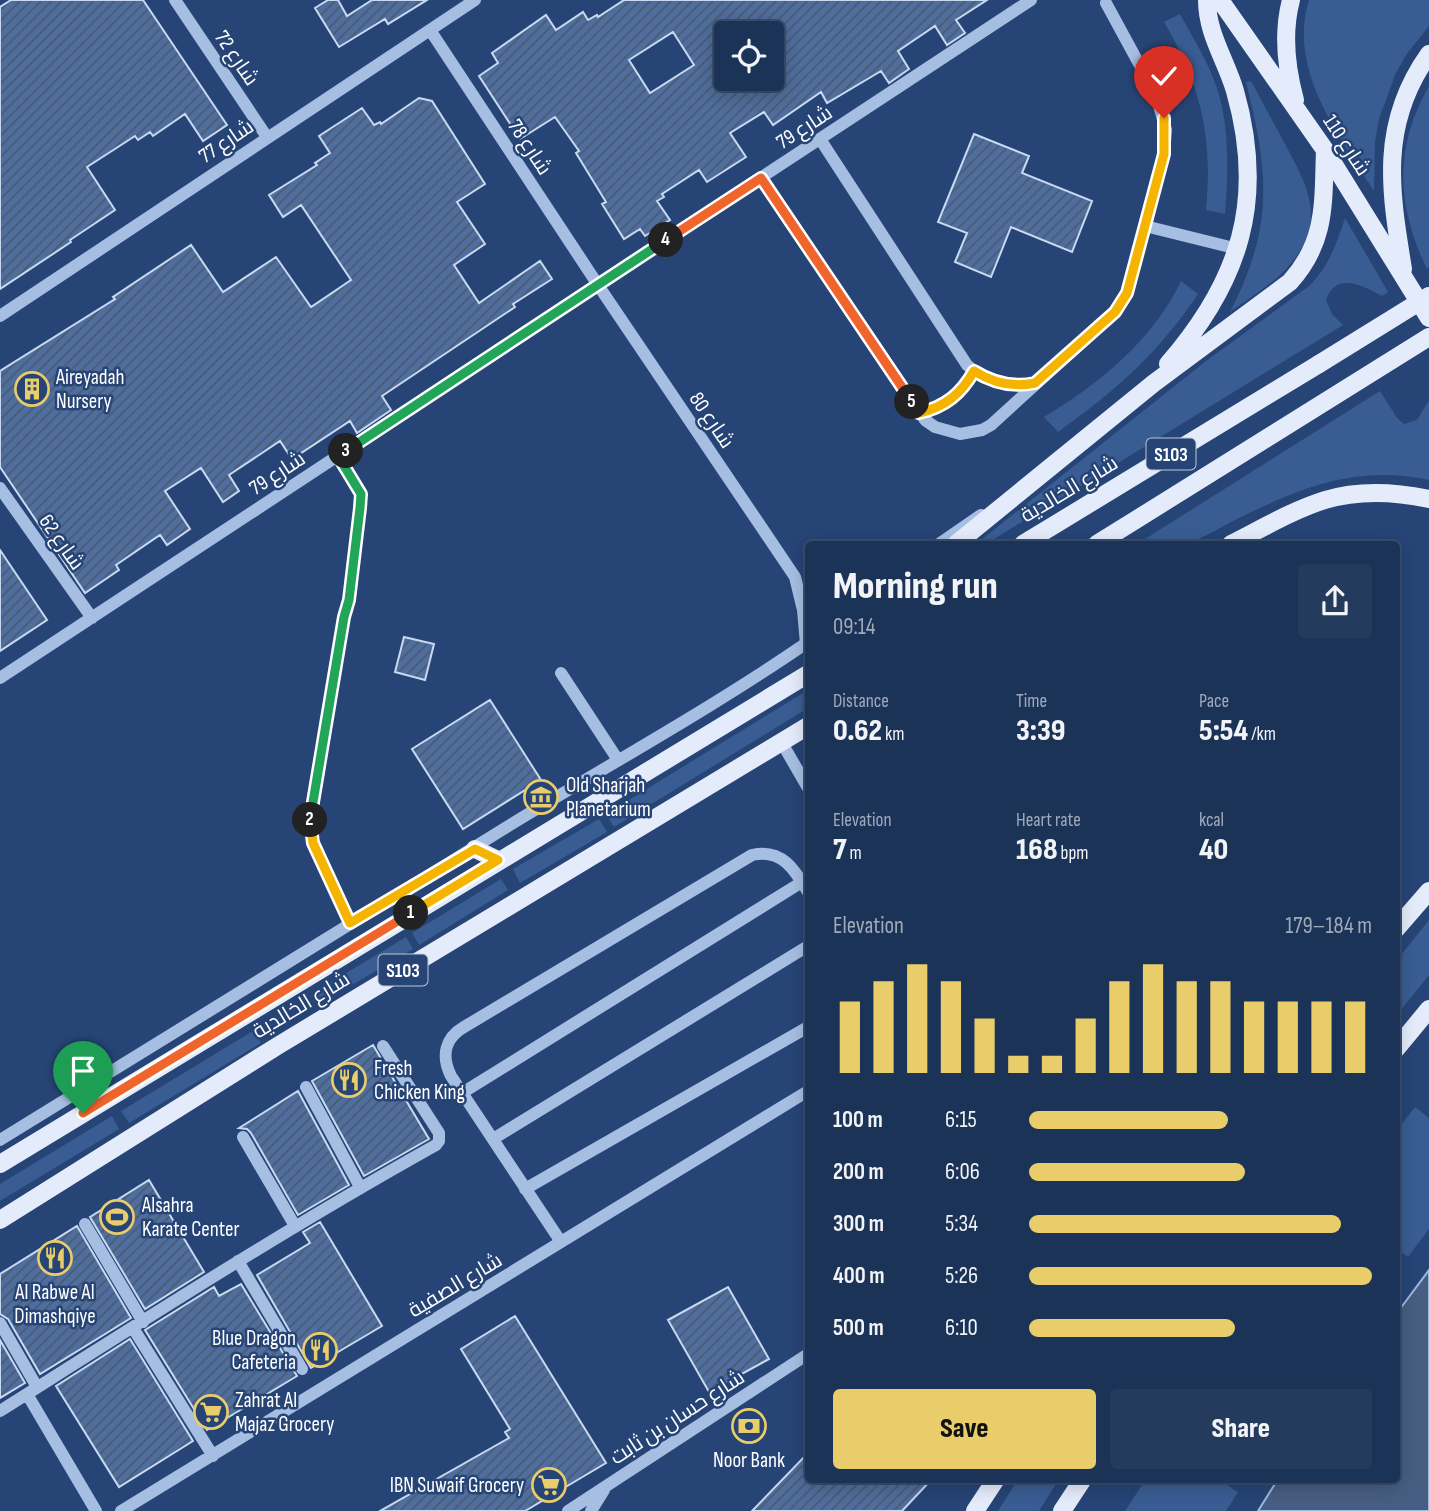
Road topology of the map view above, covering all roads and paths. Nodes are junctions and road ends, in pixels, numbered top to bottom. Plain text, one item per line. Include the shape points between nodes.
1 (175, 0) edge
2 (475, 0) edge
3 (1031, 0) edge
4 (1207, 0) edge
5 (1220, 0) edge
6 (1291, 0) edge
7 (1106, 3) dead end
8 (430, 30) junction
9 (1429, 54) edge
10 (1299, 113) junction
11 (267, 137) junction
12 (820, 139) junction
13 (1325, 150) junction
14 (761, 178) junction
15 (1145, 226) junction
16 (1238, 249) junction
17 (1404, 278) junction
18 (598, 285) junction
19 (1429, 296) edge
20 (0, 316) edge
21 (1429, 318) edge
22 (1429, 337) edge
23 (974, 371) junction
24 (1035, 383) junction
25 (1154, 383) junction
26 (919, 413) junction
27 (338, 456) junction
28 (0, 488) edge
29 (1429, 499) edge
30 (1006, 502) junction
31 (943, 541) edge
32 (960, 541) edge
33 (1028, 541) edge
34 (1102, 541) edge
35 (1237, 541) edge
36 (794, 577) junction
37 (805, 585) edge
38 (92, 618) junction
39 (805, 626) edge
40 (805, 644) edge
41 (561, 673) dead end
42 (805, 676) edge
43 (0, 678) edge
44 (805, 728) edge
45 (782, 743) junction
46 (618, 760) junction
47 (805, 783) edge
48 (475, 849) junction
49 (498, 860) junction
50 (805, 887) edge
51 (1429, 891) edge
52 (350, 923) junction
53 (1400, 924) edge
54 (805, 948) edge
55 (1429, 1009) edge
56 (805, 1029) edge
57 (1400, 1044) edge
58 (383, 1046) dead end
59 (306, 1087) dead end
60 (462, 1093) junction
61 (805, 1093) edge
62 (243, 1137) dead end
63 (493, 1139) junction
64 (0, 1140) edge
65 (0, 1164) edge
66 (360, 1187) junction
67 (525, 1189) junction
68 (0, 1220) edge
69 (85, 1224) dead end
70 (296, 1226) junction
71 (561, 1242) junction
72 (238, 1261) junction
73 (0, 1323) edge
74 (138, 1325) junction
75 (805, 1356) edge
76 (302, 1369) dead end
77 (32, 1391) junction
78 (0, 1411) edge
79 (213, 1456) junction
80 (992, 1483) edge
81 (1080, 1483) edge
82 (605, 1488) junction
83 (96, 1511) edge
84 (121, 1511) edge
85 (568, 1511) edge
86 (591, 1511) edge
87 (975, 1511) edge
88 (1062, 1511) edge

1 - 11 street, شارع 72
2 - 8 street, شارع 77
3 - 12 street, شارع 79
4 - 16 main road via 1210,30 1234,87 1245,136 1247,187
5 - 10 main road, شارع 110
6 - 10 main road via 1286,62
7 - 15 street via 1164,118 1164,154
8 - 11 street, شارع 77
8 - 18 street, شارع 78
9 - 17 main road via 1401,106 1392,149 1391,194
10 - 13 main road, شارع 110
11 - 20 street, شارع 77
12 - 14 street, شارع 79
12 - 23 street
13 - 17 main road, شارع 110
13 - 25 main road via 1319,235 1303,269 1276,295
14 - 18 street, شارع 79
14 - 26 street
15 - 16 street
15 - 24 street via 1131,282 1115,312
16 - 25 main road via 1204,319
17 - 21 main road, شارع 110
18 - 27 street, شارع 79
18 - 36 street, شارع 80
19 - 33 main road, شارع الخالدية / S103, bridge
22 - 34 main road, S103
23 - 24 street via 1002,384
23 - 26 street via 952,399
24 - 26 street via 991,425 971,433 947,432
25 - 30 main road
27 - 38 street, شارع 79
27 - 52 street via 361,494 360,508 349,600 310,824 313,843
28 - 38 street, شارع 62
29 - 35 main road via 1373,494 1327,499
30 - 31 street
30 - 32 main road
36 - 37 street, شارع 80
36 - 39 street, شارع 80
38 - 43 street, شارع 79
40 - 46 street via 712,706
41 - 46 street
42 - 49 main road, شارع الخالدية / S103
44 - 45 main road, شارع الخالدية / S103
45 - 47 street
45 - 68 main road, شارع الخالدية / S103 via 279,1045
46 - 48 street
48 - 49 main road
48 - 52 street
49 - 65 main road, شارع الخالدية / S103
50 - 60 street
50 - 60 street via 779,856 752,855 456,1032 444,1058
51 - 53 main road
52 - 64 street
54 - 63 street
55 - 57 main road
56 - 67 street
58 - 66 street via 439,1133 439,1142
59 - 66 street
60 - 63 street
61 - 71 street, شارع الصفية
62 - 70 street
63 - 67 street
66 - 70 street
67 - 71 street
69 - 74 street
70 - 72 street
71 - 79 street, شارع الصفية
72 - 74 street
72 - 76 street
73 - 77 street
74 - 77 street
74 - 79 street
75 - 82 street, شارع حسان بن ثابت
77 - 78 street
77 - 83 street
79 - 84 street, شارع الصفية
80 - 87 main road
81 - 88 main road
82 - 85 street, شارع حسان بن ثابت
82 - 86 street

